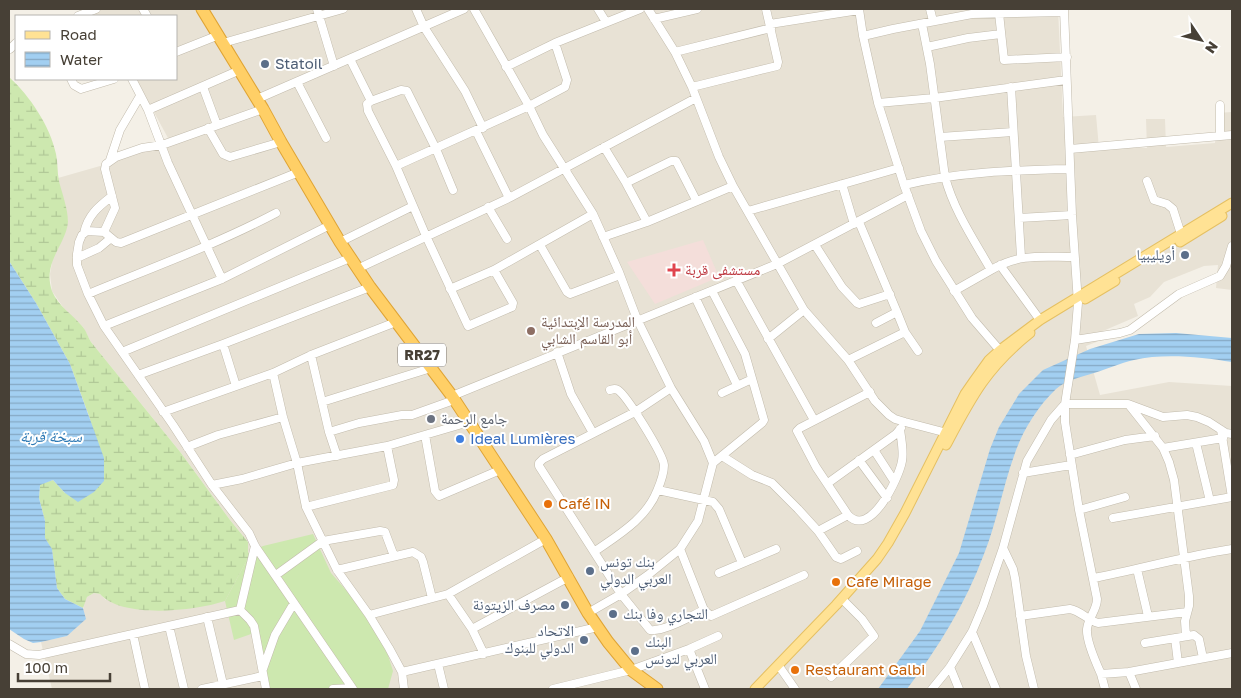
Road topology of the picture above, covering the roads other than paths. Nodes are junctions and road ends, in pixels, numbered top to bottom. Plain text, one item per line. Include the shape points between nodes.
1 (96, 9) edge
2 (202, 9) edge
3 (344, 9) edge
4 (416, 9) edge
5 (464, 9) edge
6 (474, 9) edge
7 (598, 9) edge
8 (640, 9) edge
9 (648, 9) edge
10 (697, 9) edge
11 (766, 9) edge
12 (859, 9) edge
13 (930, 9) edge
14 (1064, 10) edge
15 (972, 11) edge
16 (1016, 11) edge
17 (318, 12) edge
18 (999, 13) junction
19 (88, 14) edge
20 (654, 19) junction
21 (933, 21) junction
22 (606, 22) junction
23 (922, 24) junction
24 (424, 26) junction
25 (770, 26) junction
26 (1001, 34) junction
27 (863, 36) junction
28 (221, 39) junction
29 (555, 43) junction
30 (927, 47) junction
31 (178, 51) edge
32 (675, 52) junction
33 (1067, 57) junction
34 (350, 59) junction
35 (334, 66) junction
36 (506, 67) junction
37 (240, 70) junction
38 (72, 80) edge
39 (111, 80) edge
40 (132, 80) edge
41 (1066, 80) junction
42 (297, 82) junction
43 (203, 87) junction
44 (692, 87) junction
45 (1011, 87) junction
46 (140, 96) junction
47 (696, 98) junction
48 (934, 98) junction
49 (371, 101) junction
50 (878, 103) junction
51 (260, 104) junction
52 (1220, 105) dead end
53 (530, 106) junction
54 (148, 110) junction
55 (217, 124) junction
56 (208, 128) junction
57 (480, 129) junction
58 (1013, 132) junction
59 (1232, 135) edge
60 (1220, 136) junction
61 (940, 137) junction
62 (326, 138) dead end
63 (281, 142) junction
64 (162, 145) junction
65 (604, 146) junction
66 (436, 149) junction
67 (1070, 149) junction
68 (110, 160) junction
69 (396, 166) junction
70 (899, 168) junction
71 (1070, 169) junction
72 (564, 170) junction
73 (1017, 170) junction
74 (299, 172) junction
75 (945, 177) junction
76 (1147, 181) dead end
77 (626, 183) junction
78 (842, 184) junction
79 (904, 185) junction
80 (733, 186) junction
81 (453, 190) dead end
82 (112, 196) junction
83 (908, 196) junction
84 (509, 198) junction
85 (696, 200) junction
86 (1232, 203) edge
87 (413, 206) junction
88 (488, 207) junction
89 (1232, 210) edge
90 (748, 211) junction
91 (276, 213) dead end
92 (593, 214) junction
93 (192, 215) junction
94 (1072, 215) junction
95 (1019, 218) junction
96 (646, 222) junction
97 (857, 223) junction
98 (330, 225) junction
99 (104, 232) junction
100 (84, 233) junction
101 (1181, 234) junction
102 (426, 236) junction
103 (111, 238) junction
104 (602, 238) junction
105 (507, 239) dead end
106 (340, 242) junction
107 (540, 244) junction
108 (814, 245) junction
109 (206, 246) junction
110 (1232, 246) edge
111 (1021, 257) junction
112 (1074, 257) junction
113 (77, 258) junction
114 (350, 258) junction
115 (777, 264) junction
116 (1000, 265) junction
117 (1229, 267) edge
118 (357, 269) junction
119 (494, 270) junction
120 (991, 270) junction
121 (620, 275) junction
122 (222, 279) junction
123 (736, 280) junction
124 (370, 287) junction
125 (450, 289) junction
126 (712, 291) junction
127 (954, 291) junction
128 (88, 294) junction
129 (890, 294) junction
130 (695, 297) junction
131 (1078, 300) junction
132 (804, 310) junction
133 (897, 312) junction
134 (637, 319) junction
135 (1040, 320) junction
136 (396, 322) junction
137 (876, 323) dead end
138 (104, 326) junction
139 (905, 332) junction
140 (768, 339) junction
141 (1075, 340) junction
142 (223, 344) junction
143 (918, 351) dead end
144 (122, 352) junction
145 (557, 352) junction
146 (1002, 353) junction
147 (311, 355) junction
148 (848, 360) junction
149 (431, 368) junction
150 (272, 373) junction
151 (138, 375) junction
152 (752, 379) junction
153 (737, 385) junction
154 (236, 386) junction
155 (671, 388) junction
156 (610, 390) dead end
157 (870, 392) junction
158 (722, 393) dead end
159 (453, 398) junction
160 (322, 402) junction
161 (1065, 404) junction
162 (1128, 404) junction
163 (163, 412) junction
164 (635, 412) junction
165 (283, 417) junction
166 (814, 420) junction
167 (469, 422) junction
168 (903, 426) junction
169 (329, 432) junction
170 (594, 433) junction
171 (949, 433) junction
172 (1222, 434) junction
173 (1232, 434) edge
174 (425, 435) junction
175 (1155, 436) junction
176 (1196, 443) junction
177 (387, 446) junction
178 (187, 447) junction
179 (1163, 448) junction
180 (874, 450) junction
181 (1070, 455) junction
182 (337, 456) junction
183 (722, 456) junction
184 (859, 460) junction
185 (297, 463) junction
186 (712, 463) junction
187 (1071, 465) junction
188 (500, 470) junction
189 (1024, 473) junction
190 (894, 481) junction
191 (828, 483) junction
192 (212, 485) junction
193 (658, 490) junction
194 (1232, 497) edge
195 (887, 498) junction
196 (1125, 498) dead end
197 (705, 499) junction
198 (1210, 501) junction
199 (306, 507) junction
200 (1178, 508) junction
201 (1079, 510) junction
202 (848, 515) junction
203 (1113, 518) dead end
204 (818, 531) junction
205 (546, 539) junction
206 (323, 541) junction
207 (255, 546) junction
208 (680, 548) junction
209 (1002, 548) junction
210 (776, 549) dead end
211 (1232, 549) edge
212 (857, 551) dead end
213 (594, 552) junction
214 (394, 556) junction
215 (1185, 557) junction
216 (742, 563) junction
217 (337, 570) junction
218 (1137, 570) junction
219 (719, 573) dead end
220 (276, 575) junction
221 (804, 575) dead end
222 (569, 577) junction
223 (1094, 578) junction
224 (448, 594) junction
225 (621, 594) junction
226 (432, 598) junction
227 (845, 602) junction
228 (294, 603) junction
229 (240, 610) junction
230 (704, 610) junction
231 (588, 612) junction
232 (1187, 612) junction
233 (369, 615) junction
234 (1020, 616) junction
235 (1148, 616) junction
236 (207, 617) junction
237 (1090, 620) junction
238 (169, 626) junction
239 (598, 627) junction
240 (472, 629) junction
241 (972, 632) junction
242 (133, 634) junction
243 (718, 636) dead end
244 (1186, 636) junction
245 (1174, 638) junction
246 (1145, 643) dead end
247 (9, 644) edge
248 (689, 649) junction
249 (1232, 653) edge
250 (484, 654) junction
251 (1203, 658) junction
252 (1178, 663) junction
253 (438, 664) junction
254 (950, 667) junction
255 (782, 669) junction
256 (631, 670) junction
257 (402, 672) junction
258 (1129, 672) junction
259 (263, 674) junction
260 (1101, 674) junction
261 (832, 676) dead end
262 (224, 684) junction
263 (145, 689) edge
264 (184, 689) edge
265 (202, 689) edge
266 (266, 689) edge
267 (333, 689) edge
268 (353, 689) edge
269 (404, 689) edge
270 (444, 689) edge
271 (553, 689) edge
272 (657, 689) edge
273 (705, 689) edge
274 (755, 689) edge
275 (762, 689) edge
276 (795, 689) edge
277 (932, 689) edge
278 (959, 689) edge
279 (996, 689) edge
280 (1034, 689) edge
281 (1105, 689) edge
282 (1136, 689) edge

1 - 19 street
2 - 28 highway, RR27
3 - 17 street
4 - 24 street
5 - 24 street
6 - 36 street
7 - 22 street
8 - 22 street
9 - 20 street
10 - 20 street
11 - 25 street
12 - 25 street
12 - 27 street
13 - 21 street
14 - 16 street
14 - 33 street
15 - 18 street
15 - 21 street
16 - 18 street
17 - 28 street
17 - 35 street
18 - 26 street
20 - 32 street
21 - 23 street
22 - 29 street
23 - 27 street
23 - 30 street
24 - 34 street
24 - 57 street via 465,91
25 - 32 street
25 - 44 street via 778,62 776,67
26 - 30 street
26 - 33 street via 1006,61
27 - 50 street
28 - 31 street
28 - 37 highway, RR27
29 - 36 street
29 - 53 street via 567,84
30 - 48 street
32 - 44 street
33 - 41 street
34 - 35 street
34 - 49 street
35 - 42 street
36 - 53 street
37 - 43 street
37 - 51 highway, RR27
38 - 39 street via 81,90
40 - 46 street
41 - 45 street
41 - 67 street
42 - 51 street
42 - 62 street
43 - 54 street
43 - 55 street
44 - 47 street
45 - 48 street
45 - 58 street
46 - 54 street
46 - 68 street via 120,130
47 - 65 street
47 - 80 street
48 - 50 street
48 - 61 street
49 - 66 street via 401,90 407,91
49 - 69 street via 366,105 368,111
50 - 70 street
51 - 55 street
51 - 63 highway, RR27
52 - 60 street
53 - 57 street
53 - 72 street
54 - 64 street
55 - 56 street
56 - 63 street via 223,154 230,157
56 - 64 street
57 - 66 street
57 - 84 street
58 - 61 street
58 - 73 street
59 - 60 street
60 - 67 street
61 - 75 street
63 - 74 highway, RR27
64 - 68 street via 142,148
64 - 93 street
65 - 72 street
65 - 77 street
66 - 69 street
66 - 81 street
67 - 71 street
68 - 82 street via 105,169
69 - 87 street
70 - 78 street
70 - 79 street
71 - 73 street
71 - 94 street
72 - 84 street
72 - 92 street
73 - 75 street
73 - 95 street
74 - 93 street
74 - 98 highway, RR27
75 - 79 street
75 - 120 street via 957,210
76 - 101 street via 1154,200 1173,209
77 - 85 street via 676,161
77 - 96 street
78 - 90 street
78 - 97 street
79 - 83 street
80 - 85 street
80 - 90 street
82 - 99 street via 115,208
82 - 100 street via 93,212
83 - 97 street
83 - 127 street via 921,231
84 - 88 street
85 - 96 street
86 - 101 main road
87 - 102 street
87 - 106 street
88 - 102 street
88 - 105 street
89 - 131 main road
90 - 115 street
91 - 109 street
92 - 104 street
92 - 107 street
93 - 103 street via 121,243
93 - 109 street
94 - 95 street
94 - 112 street
95 - 111 street
96 - 104 street
97 - 108 street
97 - 129 street
98 - 106 highway, RR27
98 - 122 street
99 - 100 street
99 - 103 street
100 - 113 street
101 - 131 main road
102 - 118 street
102 - 125 street
103 - 113 street via 99,248
104 - 121 street
106 - 114 highway, RR27
107 - 119 street
107 - 121 street via 568,294
108 - 115 street
108 - 129 street via 842,287 857,303
109 - 122 street
109 - 128 street
110 - 117 street
111 - 112 street
111 - 116 street
112 - 131 street
113 - 128 street
114 - 118 highway, RR27
114 - 144 street
115 - 123 street
115 - 132 street
116 - 120 street
116 - 135 street
117 - 141 street via 1215,280 1180,294 1130,330
118 - 124 highway, RR27
119 - 125 street
119 - 125 street via 513,302 509,310 468,326
120 - 127 street
121 - 134 street
122 - 138 street
123 - 126 street
123 - 140 street
124 - 136 highway, RR27
124 - 142 street
126 - 130 street
126 - 152 street via 740,343
127 - 146 street
128 - 138 street
129 - 133 street
130 - 134 street
130 - 153 street
131 - 135 main road
131 - 141 street
131 - 146 main road
132 - 140 street
132 - 148 street
133 - 137 street
133 - 139 street
134 - 145 street
134 - 155 street
135 - 146 main road
136 - 147 street
136 - 149 highway, RR27
138 - 144 street
139 - 143 street
139 - 148 street
140 - 166 street
141 - 161 street
142 - 151 street
142 - 154 street
144 - 151 street
145 - 159 street
145 - 170 street via 570,394
146 - 171 main road
147 - 150 street
147 - 160 street
148 - 157 street
149 - 159 highway, RR27
149 - 160 street
150 - 154 street
150 - 165 street
151 - 163 street
152 - 153 street
152 - 183 street via 764,421
153 - 158 street
154 - 163 street
155 - 164 street
155 - 186 street via 700,435
156 - 164 street via 618,390
157 - 166 street
157 - 168 street via 875,401
159 - 167 highway, RR27
159 - 169 street via 412,415 358,423
160 - 169 street
161 - 162 street
161 - 181 street
161 - 189 street via 1031,451
162 - 172 street via 1163,417 1187,415 1197,418 1209,422
162 - 175 street
163 - 178 street
164 - 170 street
164 - 193 street via 662,459 664,467
165 - 178 street via 218,434
165 - 185 street
166 - 191 street via 797,431
167 - 174 street
167 - 188 highway, RR27
168 - 171 street
168 - 180 street
168 - 190 street via 902,463
169 - 182 street
170 - 213 street via 539,463
171 - 227 main road via 891,546
171 - 274 main road via 877,559
172 - 173 street
172 - 176 street
172 - 194 street
174 - 177 street
174 - 188 street via 435,491 439,496
175 - 179 street
175 - 181 street via 1125,440
176 - 179 street
176 - 198 street
177 - 182 street
177 - 199 street via 393,484
178 - 192 street
179 - 200 street via 1174,480
180 - 184 street
180 - 190 street
181 - 187 street
182 - 185 street
183 - 186 street
183 - 204 street via 772,483
184 - 191 street
184 - 195 street
185 - 192 street
185 - 199 street
186 - 197 street
187 - 189 street
187 - 201 street
188 - 205 highway, RR27
189 - 209 street
190 - 195 street
191 - 202 street
192 - 207 street via 249,533
193 - 197 street
193 - 213 street via 646,512
194 - 198 street
195 - 202 street via 860,522
196 - 201 street
197 - 208 street via 698,522
197 - 216 street via 719,508
198 - 200 street
199 - 206 street
200 - 203 street
200 - 215 street
201 - 223 street
202 - 204 street
204 - 212 street via 838,558
205 - 222 highway, RR27
205 - 224 street
206 - 214 street via 384,531
206 - 217 street
206 - 220 street
207 - 220 street
207 - 229 street
208 - 225 street
208 - 230 street
209 - 234 street via 1013,569
209 - 241 street via 984,606
210 - 216 street
211 - 215 street
213 - 225 street
214 - 217 street
214 - 226 street via 413,552 421,557
215 - 218 street
215 - 232 street via 1189,596
216 - 219 street
217 - 233 street
218 - 223 street
218 - 235 street
220 - 228 street
221 - 230 street via 711,616
222 - 231 highway, RR27
222 - 240 street
223 - 237 street via 1097,605
224 - 226 street
224 - 240 street
225 - 230 street via 650,630
225 - 231 street
226 - 233 street
227 - 255 main road
227 - 261 street via 874,636
228 - 259 street via 275,635
228 - 268 street
229 - 236 street
229 - 259 street via 254,626
231 - 239 highway, RR27
232 - 235 street
232 - 244 street
233 - 257 street
234 - 237 street via 1070,609
234 - 280 street
235 - 237 street via 1098,623
236 - 238 street
236 - 262 street
237 - 260 street via 1087,632
238 - 242 street
238 - 264 street
239 - 250 street
239 - 256 highway, RR27
240 - 250 street
241 - 254 street
241 - 279 street
242 - 247 street via 39,655 26,654
242 - 263 street
243 - 248 street
244 - 245 street
244 - 251 street via 1200,639
245 - 246 street
245 - 252 street
248 - 256 street
248 - 273 street
249 - 251 street
250 - 253 street
251 - 252 street
252 - 258 street
253 - 257 street
253 - 270 street
254 - 277 street
254 - 278 street
255 - 275 main road
255 - 276 street
256 - 271 street
256 - 272 highway, RR27
257 - 269 street
258 - 260 street
258 - 282 street
259 - 262 street
259 - 266 street
260 - 281 street
262 - 265 street
267 - 268 street

